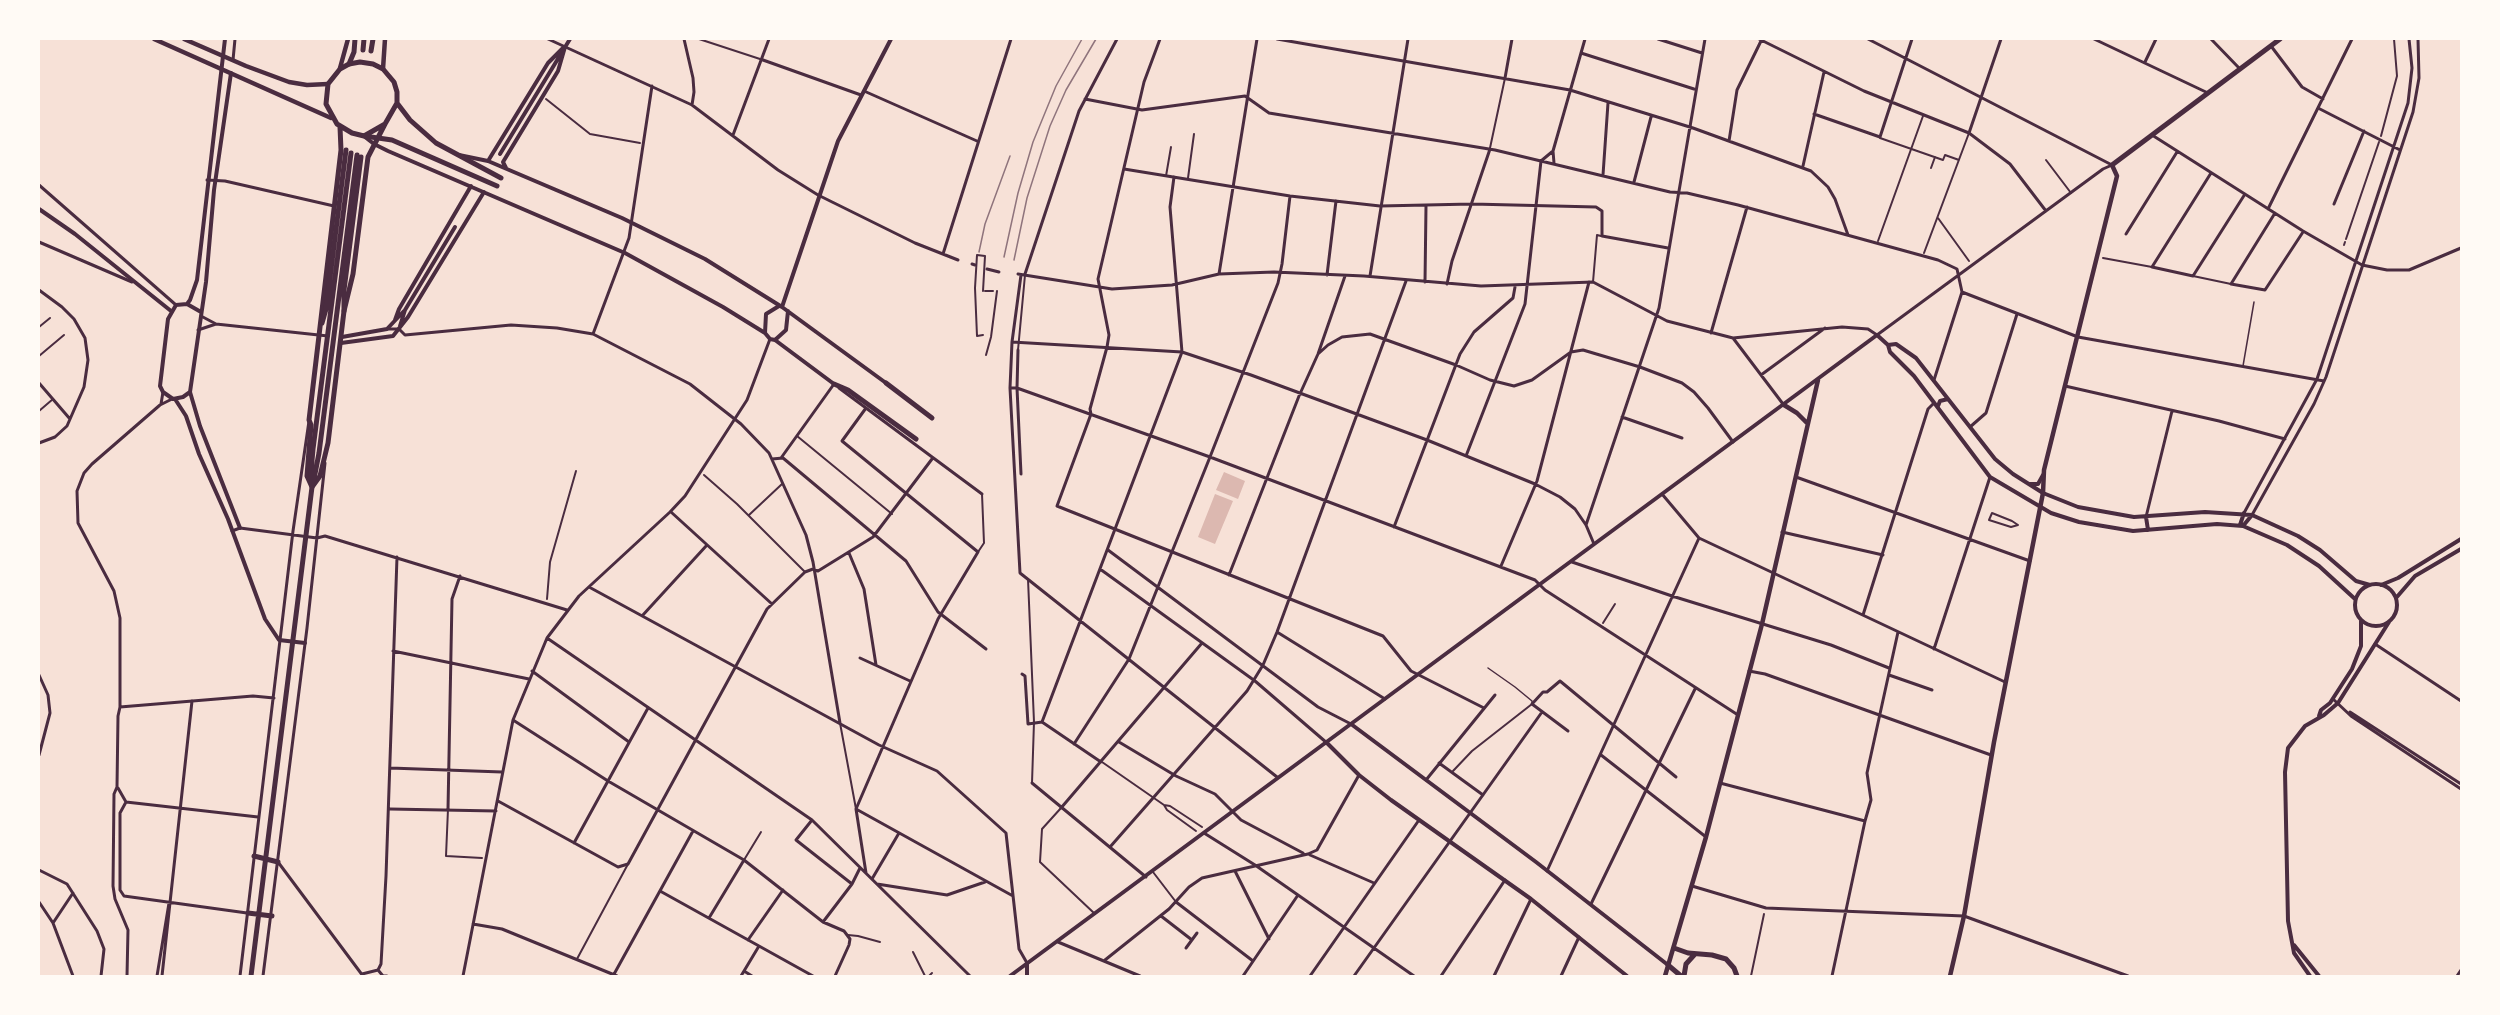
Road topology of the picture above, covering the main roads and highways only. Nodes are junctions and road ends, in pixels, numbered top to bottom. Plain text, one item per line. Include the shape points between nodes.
1 (154, 39) edge
2 (184, 39) edge
3 (348, 39) edge
4 (355, 39) edge
5 (364, 39) edge
6 (373, 39) edge
7 (385, 39) edge
8 (2280, 39) edge
9 (363, 50) dead end
10 (371, 51) dead end
11 (233, 60) junction
12 (349, 64) junction
13 (340, 69) junction
14 (383, 69) junction
15 (232, 73) junction
16 (328, 84) junction
17 (397, 103) junction
18 (331, 118) junction
19 (386, 124) junction
20 (340, 127) junction
21 (364, 136) junction
22 (378, 137) junction
23 (354, 154) junction
24 (2112, 165) joint
25 (501, 178) dead end
26 (497, 186) dead end
27 (344, 311) junction
28 (322, 323) junction
29 (1818, 380) road end
30 (886, 383) road end
31 (834, 384) road end
32 (1784, 405) road end
33 (932, 418) dead end
34 (1807, 423) junction
35 (916, 439) dead end
36 (312, 487) junction
37 (254, 856) road end
38 (266, 858) junction
39 (278, 862) road end
40 (248, 913) road end
41 (259, 915) junction
42 (272, 916) road end
43 (1674, 948) junction
44 (1695, 954) junction
45 (1668, 965) junction
46 (251, 976) edge
47 (1665, 976) edge
48 (1682, 976) edge
49 (1736, 976) edge
50 (1950, 976) edge

1 - 15 main road
2 - 11 main road
3 - 13 main road
4 - 12 main road
5 - 9 main road
6 - 10 main road
7 - 14 main road
8 - 24 main road
11 - 15 main road
11 - 16 main road via 289,81
12 - 13 main road
12 - 14 main road via 367,62
13 - 16 main road
14 - 17 main road via 394,82
15 - 18 main road
16 - 18 main road via 326,104
17 - 19 main road
17 - 25 main road via 421,131 455,155
18 - 20 main road
19 - 21 main road
19 - 22 main road
20 - 21 main road
20 - 28 main road via 341,150
21 - 22 main road
22 - 26 main road
22 - 27 main road via 368,157 353,274
23 - 27 main road
23 - 28 main road
23 - 36 main road
24 - 50 main road via 2117,176 2043,474 2043,493
27 - 36 main road via 328,443 320,476
28 - 36 main road via 309,420 307,476
29 - 34 main road
30 - 33 main road
31 - 35 main road
32 - 34 main road
34 - 43 main road via 1762,624
36 - 38 main road
37 - 38 main road
38 - 39 main road
38 - 41 main road
40 - 41 main road
41 - 42 main road
41 - 46 main road
43 - 44 main road
43 - 45 main road
44 - 48 main road
44 - 49 main road via 1726,959
45 - 47 main road
45 - 48 main road

